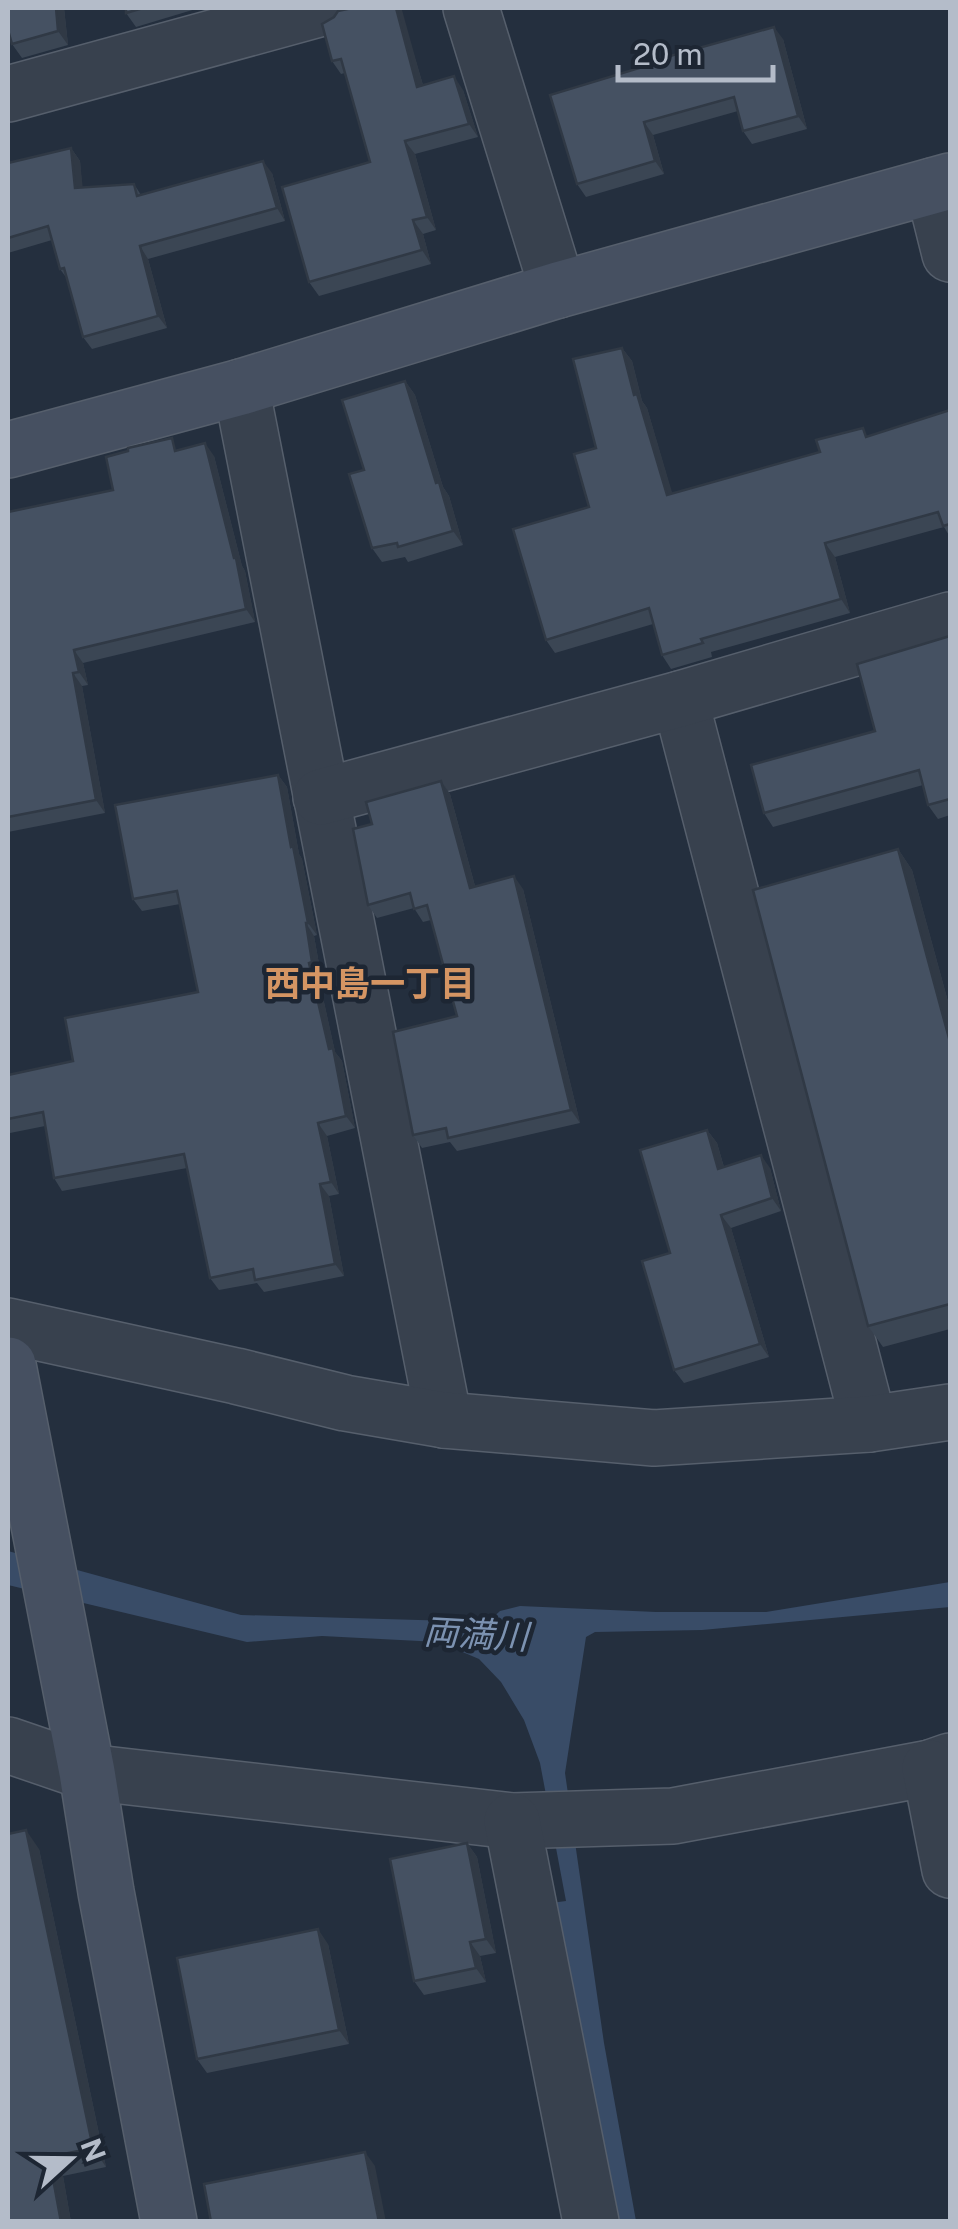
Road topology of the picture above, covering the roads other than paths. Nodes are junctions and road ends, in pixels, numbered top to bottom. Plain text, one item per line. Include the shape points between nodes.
1 (322, 8) edge
2 (471, 8) edge
3 (8, 94) edge
4 (942, 184) edge
5 (950, 254) edge
6 (558, 290) junction
7 (241, 387) junction
8 (8, 450) edge
9 (950, 620) edge
10 (680, 699) junction
11 (321, 796) junction
12 (8, 1326) edge
13 (12, 1387) edge
14 (950, 1412) edge
15 (444, 1420) junction
16 (869, 1424) junction
17 (8, 1745) edge
18 (940, 1764) edge
19 (87, 1772) junction
20 (512, 1820) junction
21 (950, 1870) edge
22 (170, 2222) edge
23 (591, 2222) edge

1 - 3 street
2 - 6 street
4 - 5 street
4 - 6 street
6 - 7 street
7 - 8 street
7 - 11 street
9 - 10 street
10 - 11 street
10 - 16 street
11 - 15 street
12 - 15 street
13 - 19 street
14 - 16 street
15 - 16 street via 654,1438
17 - 19 street
18 - 20 street via 674,1816
18 - 21 street
19 - 20 street
19 - 22 street
20 - 23 street

